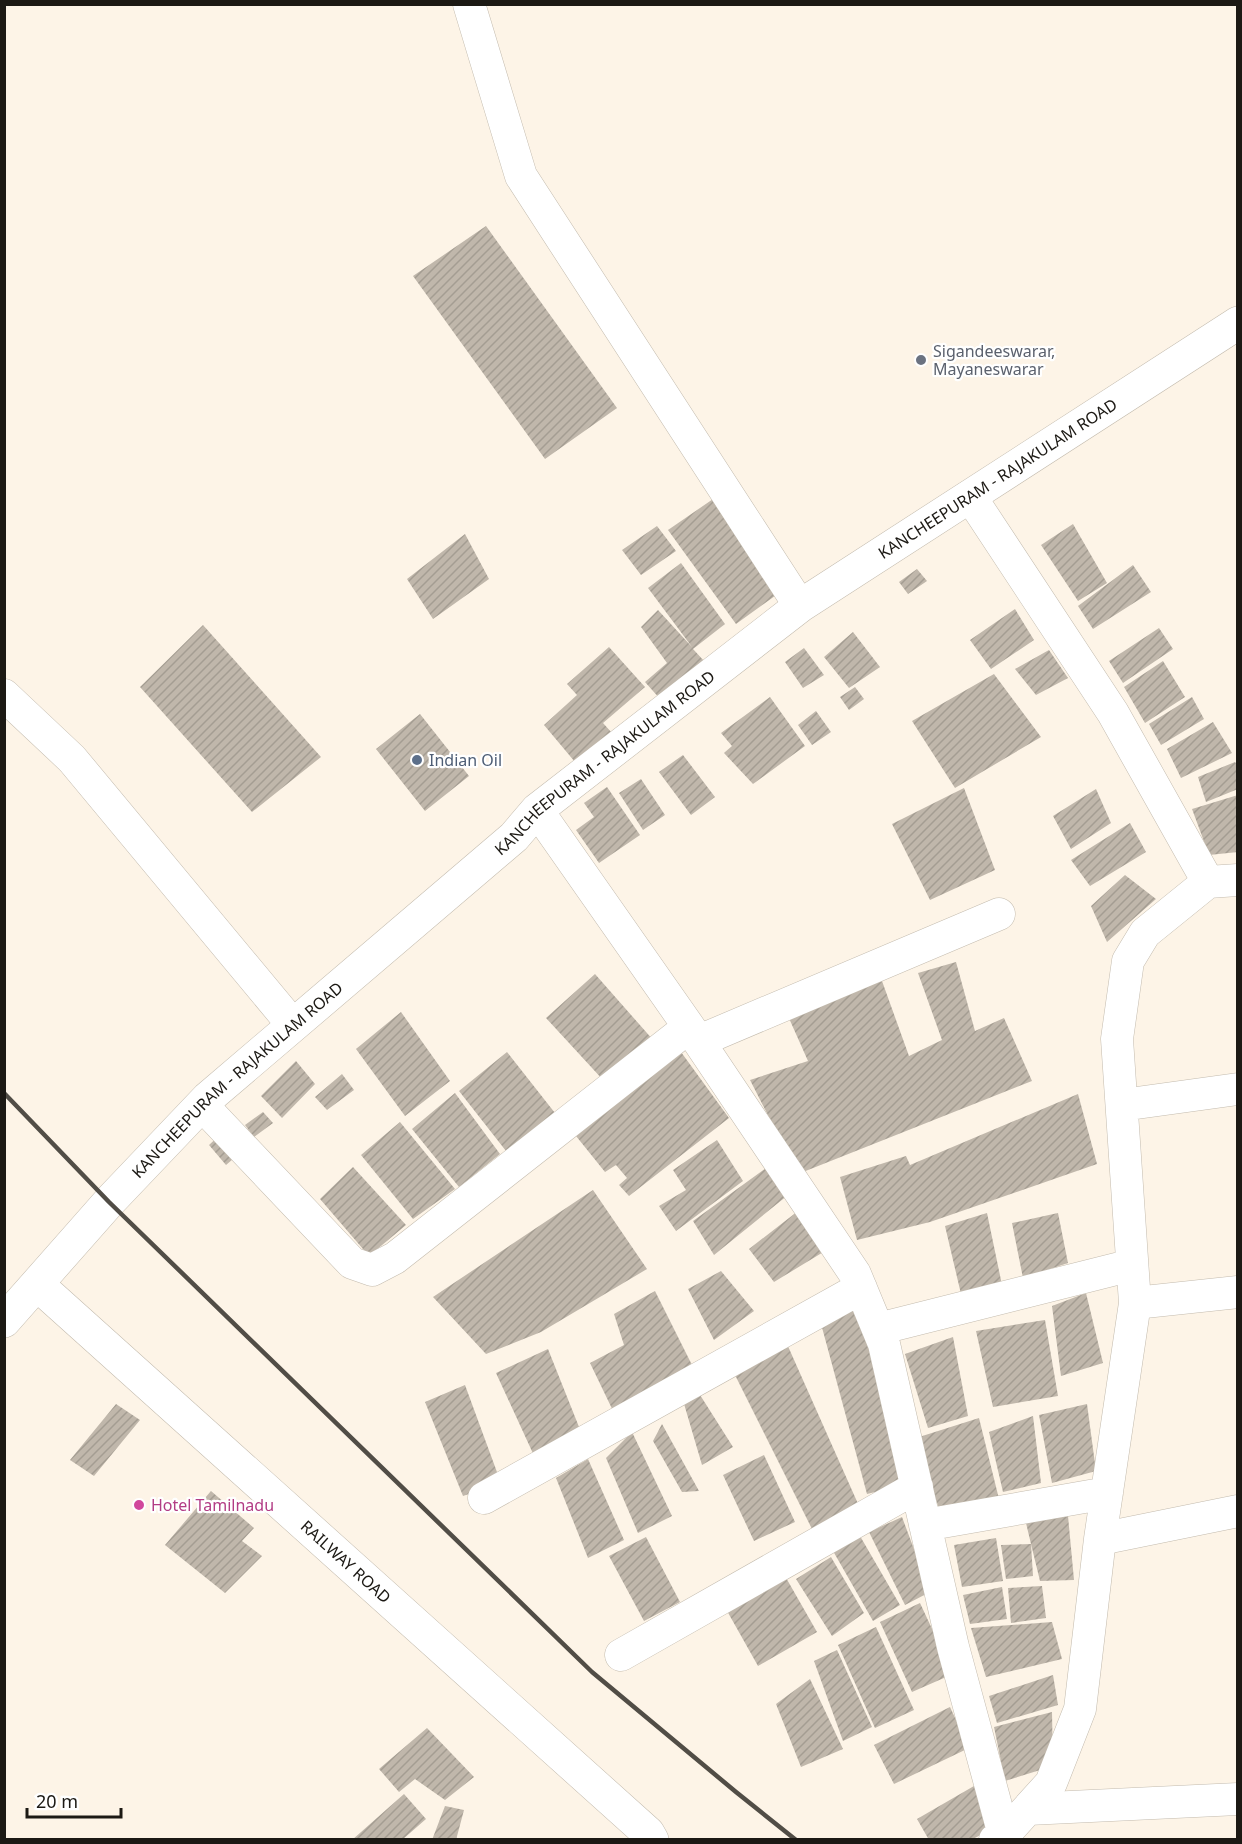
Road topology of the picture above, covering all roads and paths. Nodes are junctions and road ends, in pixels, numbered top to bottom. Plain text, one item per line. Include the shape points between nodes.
1 (469, 4) edge
2 (1238, 323) edge
3 (970, 496) junction
4 (800, 606) junction
5 (4, 695) edge
6 (537, 810) junction
7 (1223, 881) edge
8 (999, 914) dead end
9 (293, 1025) junction
10 (694, 1034) junction
11 (1238, 1089) edge
12 (202, 1104) junction
13 (1122, 1105) junction
14 (1132, 1265) junction
15 (38, 1285) junction
16 (861, 1288) junction
17 (1238, 1292) edge
18 (1136, 1304) junction
19 (4, 1322) edge
20 (878, 1329) junction
21 (917, 1487) junction
22 (1107, 1493) junction
23 (484, 1498) dead end
24 (1238, 1511) edge
25 (926, 1525) junction
26 (1100, 1539) junction
27 (621, 1655) dead end
28 (1238, 1799) edge
29 (1028, 1809) junction
30 (1000, 1837) edge
31 (652, 1839) edge

1 - 4 street via 521,176
2 - 3 main road, KANCHEEPURAM - RAJAKULAM ROAD
3 - 4 main road, KANCHEEPURAM - RAJAKULAM ROAD
3 - 7 street
4 - 6 main road, KANCHEEPURAM - RAJAKULAM ROAD
5 - 9 street via 72,759
6 - 9 main road, KANCHEEPURAM - RAJAKULAM ROAD via 514,837
6 - 10 street
7 - 13 street via 1145,933 1128,962 1117,1039
8 - 10 street
9 - 12 main road, KANCHEEPURAM - RAJAKULAM ROAD
10 - 12 street via 395,1258 372,1270 352,1263
10 - 16 street
11 - 13 street
12 - 15 main road, KANCHEEPURAM - RAJAKULAM ROAD via 109,1202
13 - 14 street
14 - 18 street
14 - 20 street
15 - 19 main road, KANCHEEPURAM - RAJAKULAM ROAD
15 - 31 main road, RAILWAY ROAD
16 - 20 street
16 - 23 street
17 - 18 street
18 - 22 street
20 - 21 street
21 - 25 street
21 - 27 street
22 - 25 street
22 - 26 street
24 - 26 street
25 - 30 street
26 - 29 street via 1080,1709 1051,1783
28 - 29 street
29 - 30 street

